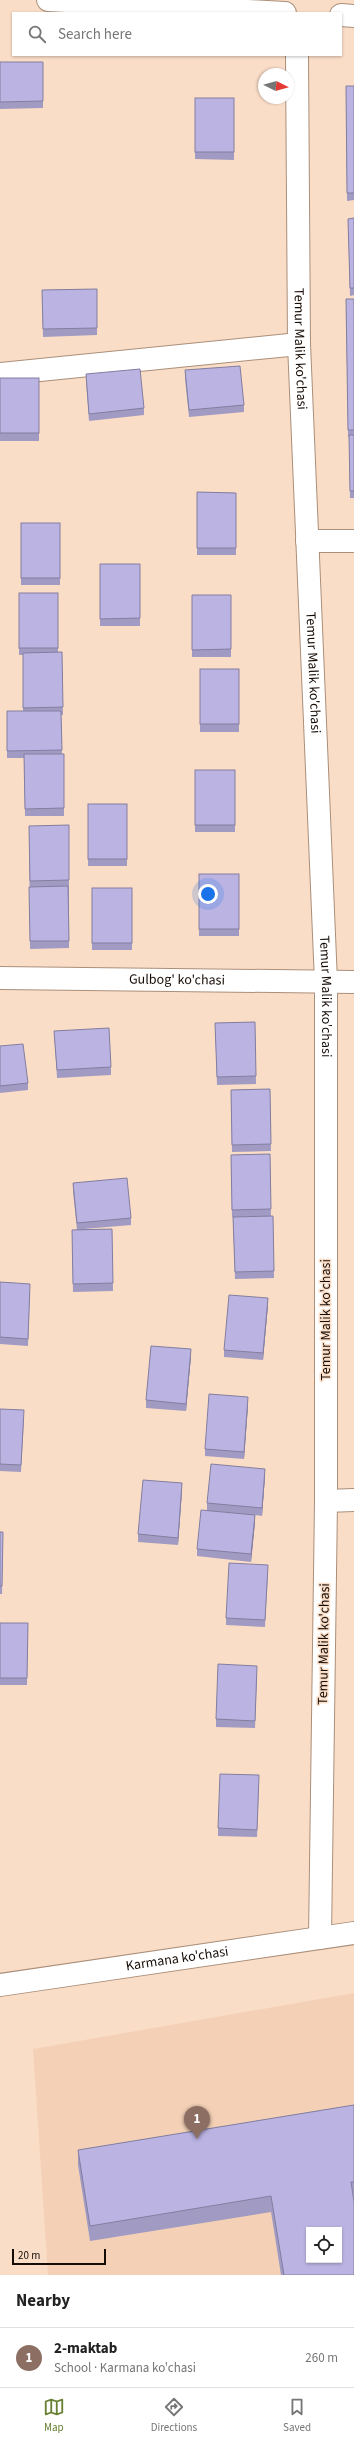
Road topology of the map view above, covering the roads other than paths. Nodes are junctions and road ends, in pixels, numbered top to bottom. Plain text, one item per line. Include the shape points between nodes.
1 (48, 0) edge
2 (296, 0) edge
3 (267, 12) edge
4 (297, 12) edge
5 (342, 15) edge
6 (354, 16) edge
7 (297, 56) edge
8 (299, 344) junction
9 (0, 374) edge
10 (307, 541) junction
11 (354, 541) edge
12 (0, 978) edge
13 (326, 982) junction
14 (354, 982) edge
15 (354, 1500) edge
16 (326, 1501) junction
17 (354, 1932) edge
18 (320, 1938) junction
19 (0, 1985) edge

1 - 3 street
2 - 4 street
5 - 6 street
7 - 8 street, Temur Malik ko'chasi
8 - 9 street
8 - 10 street, Temur Malik ko'chasi
10 - 11 street
10 - 13 street, Temur Malik ko'chasi
12 - 13 street, Gulbog' ko'chasi
13 - 14 street, Gulbog' ko'chasi
13 - 16 street, Temur Malik ko'chasi
15 - 16 street
16 - 18 street, Temur Malik ko'chasi
17 - 18 street, Karmana ko'chasi
18 - 19 street, Karmana ko'chasi

